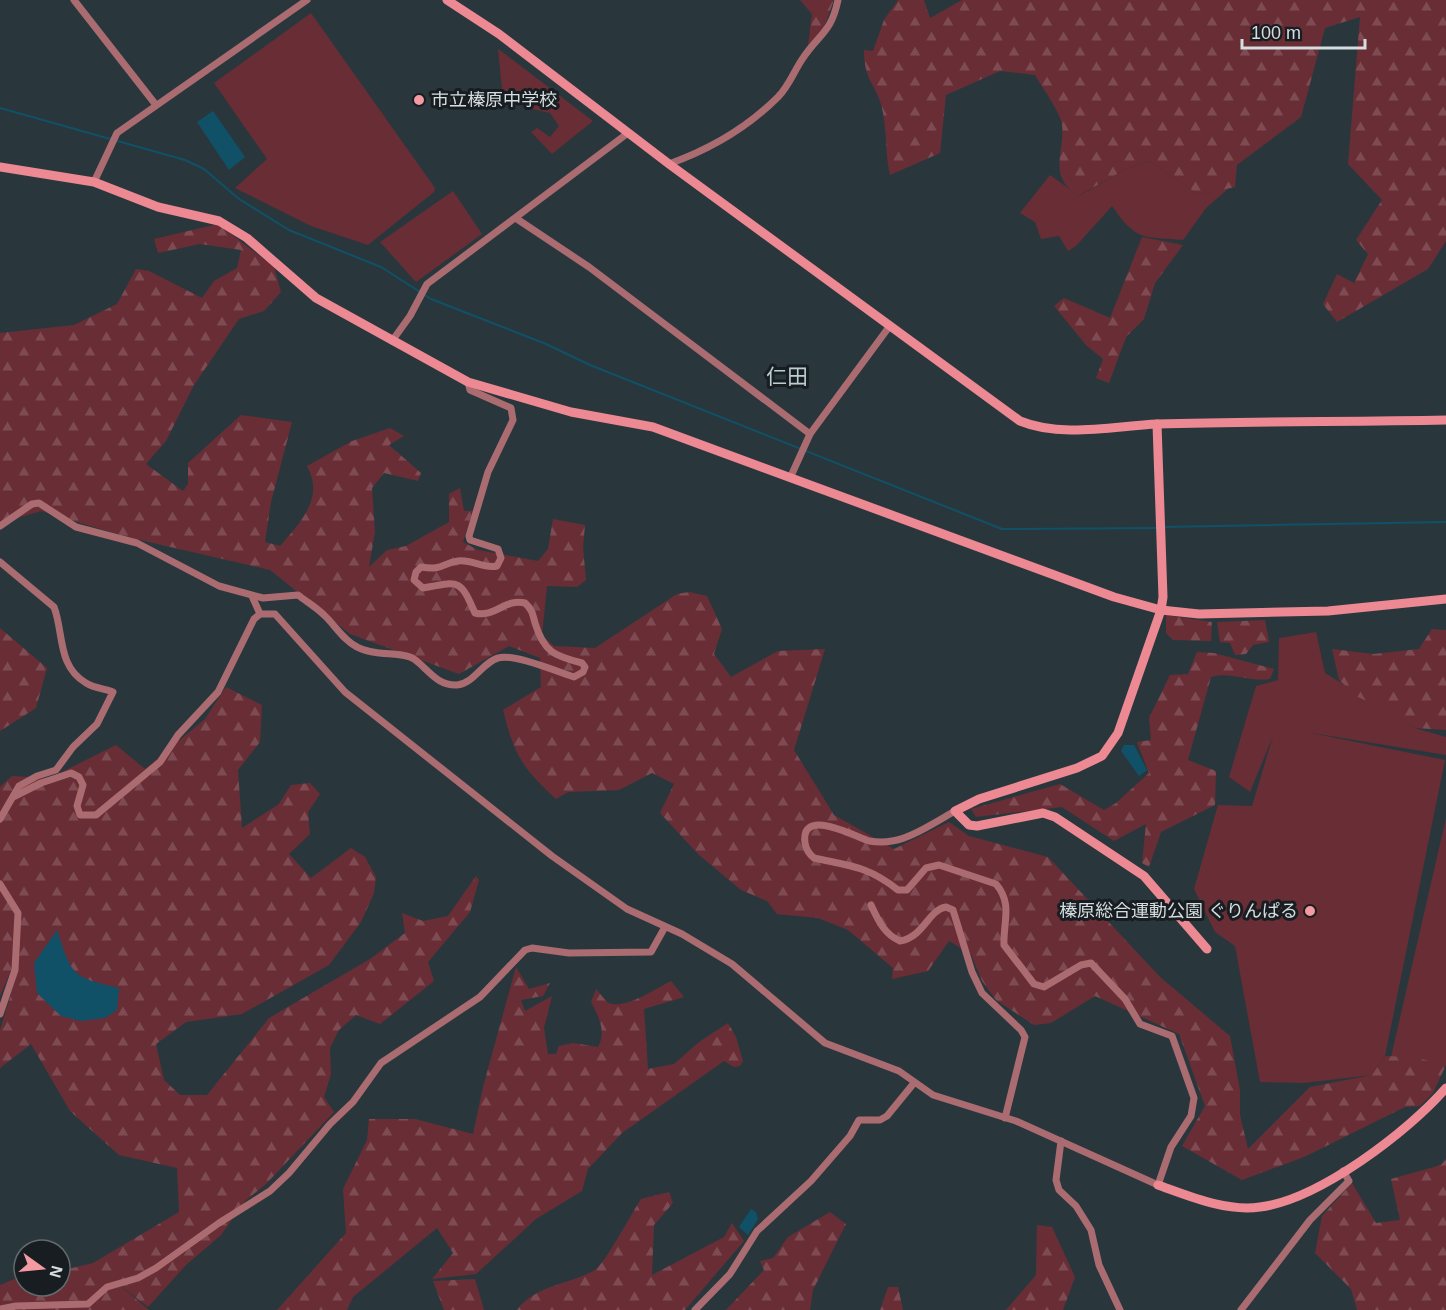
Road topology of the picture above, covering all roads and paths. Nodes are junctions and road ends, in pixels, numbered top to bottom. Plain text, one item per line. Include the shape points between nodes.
1 (74, 0) edge
2 (307, 0) edge
3 (447, 0) edge
4 (838, 0) edge
5 (156, 105) junction
6 (628, 133) junction
7 (669, 164) junction
8 (0, 167) edge
9 (94, 182) junction
10 (517, 219) junction
11 (889, 327) junction
12 (392, 341) junction
13 (468, 382) junction
14 (1446, 420) edge
15 (1157, 424) junction
16 (810, 434) junction
17 (791, 476) junction
18 (0, 526) edge
19 (0, 562) edge
20 (252, 596) junction
21 (1446, 599) edge
22 (1161, 610) junction
23 (260, 614) junction
24 (15, 796) junction
25 (955, 811) junction
26 (0, 819) edge
27 (0, 884) edge
28 (871, 905) dead end
29 (665, 927) junction
30 (1207, 949) dead end
31 (0, 1014) edge
32 (914, 1083) junction
33 (1446, 1088) edge
34 (1005, 1118) junction
35 (1061, 1141) junction
36 (1343, 1171) junction
37 (1158, 1185) junction
38 (0, 1309) edge
39 (695, 1310) edge
40 (1120, 1310) edge
41 (1241, 1310) edge

1 - 5 street
2 - 5 street
3 - 6 street via 500,34
4 - 7 street via 830,27 778,96 736,134
5 - 9 street via 116,135
6 - 7 street
6 - 10 street
7 - 11 street
8 - 9 street
9 - 12 street via 158,207 219,221 247,238 316,298
10 - 12 street via 427,284
10 - 16 street via 589,267
11 - 15 street via 1020,421 1036,428
11 - 16 street
12 - 13 street
13 - 17 street via 571,412 652,427
13 - 20 street via 470,390 511,408 514,413 488,472 469,536 470,540 498,549 501,558 496,566 488,568 458,560 436,570 421,567 414,580 423,588 453,584 462,587 468,592 475,613 483,615 494,613 507,603 525,603 531,608 540,640 548,651 582,663 583,672 574,677 508,657 489,663 457,685 430,675 405,655 377,655 354,646 298,595
14 - 15 street
15 - 22 street
16 - 17 street
17 - 22 street via 1114,597
18 - 20 street via 39,503 76,527 137,543 219,586
19 - 24 street via 54,607 60,645 68,665 86,683 113,692 97,724 56,770 19,786
20 - 23 street
21 - 22 street via 1328,611 1200,614
22 - 25 street via 1118,733 1102,756
23 - 24 street via 218,692 178,735 160,762 96,815 80,815 77,806 83,785 71,773
23 - 29 street via 275,614 345,692 552,856 627,909
24 - 26 street
25 - 30 street via 969,825 977,826 1043,813 1055,817 1144,876
25 - 37 street via 895,841 870,841 828,825 816,825 804,841 814,858 866,869 898,890 907,890 927,868 939,865 996,884 1007,907 1004,945 1034,984 1044,987 1081,965 1092,963 1125,999 1140,1024 1172,1036 1194,1098 1191,1116 1171,1147
27 - 31 street via 18,913 15,970
28 - 34 street via 880,924 900,941 919,933 940,908 953,910 982,993 1025,1037
29 - 32 street via 732,964 825,1042 899,1071
29 - 38 street via 651,952 525,950 480,997 381,1064 352,1102 270,1191 156,1268 107,1287 88,1304
32 - 34 street via 933,1095
32 - 39 street via 886,1116 880,1120 859,1120 854,1125 850,1136 811,1181 757,1231 730,1274
33 - 36 street via 1421,1114
34 - 35 street
35 - 37 street
35 - 40 street via 1056,1180 1059,1190 1076,1206 1091,1230 1099,1265
36 - 37 street via 1310,1192 1261,1207 1202,1200
36 - 41 street via 1349,1181 1310,1220

